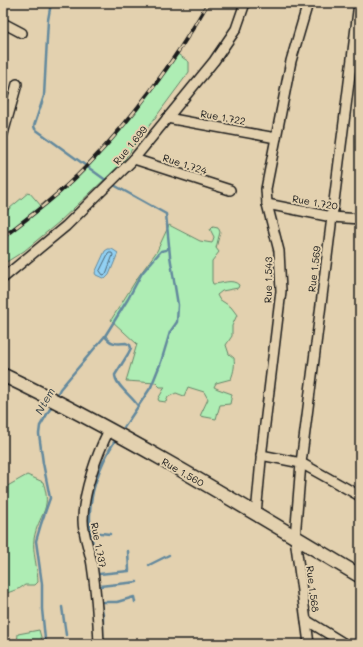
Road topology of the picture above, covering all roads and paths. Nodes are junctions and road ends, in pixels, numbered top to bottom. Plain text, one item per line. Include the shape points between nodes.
1 (245, 3) edge
2 (308, 3) edge
3 (359, 3) edge
4 (3, 23) edge
5 (22, 33) dead end
6 (17, 84) dead end
7 (167, 118) junction
8 (3, 134) edge
9 (276, 138) junction
10 (134, 159) junction
11 (230, 190) dead end
12 (267, 204) junction
13 (332, 217) junction
14 (360, 219) edge
15 (3, 278) edge
16 (3, 375) edge
17 (109, 430) junction
18 (261, 455) junction
19 (301, 462) junction
20 (360, 496) edge
21 (256, 514) junction
22 (295, 538) junction
23 (360, 576) edge
24 (306, 620) junction
25 (99, 644) edge
26 (310, 644) edge
27 (345, 644) edge

1 - 7 street, Rue 1.699 via 236,29 214,61
2 - 9 street, Rue 1.543 via 291,61
3 - 13 street, Rue 1.569
4 - 5 street
6 - 8 street
7 - 9 street, Rue 1.722
7 - 10 street, Rue 1.699
9 - 12 street, Rue 1.543 via 266,189
10 - 11 street, Rue 1.724
10 - 15 street, Rue 1.699 via 66,226
12 - 13 street, Rue 1.720
12 - 18 street, Rue 1.543 via 279,251 280,292
13 - 14 street, Rue 1.720
13 - 19 street, Rue 1.569
16 - 17 main road, Rue 1.560
17 - 21 main road, Rue 1.560
17 - 25 street, Rue 1.737 via 98,452 87,492 83,520 92,564
18 - 19 street
18 - 21 street, Rue 1.543
19 - 20 street
19 - 22 street, Rue 1.569
21 - 22 main road, Rue 1.560
22 - 23 main road, Rue 1.560
22 - 24 street, Rue 1.568
24 - 26 street, Rue 1.568
24 - 27 street

